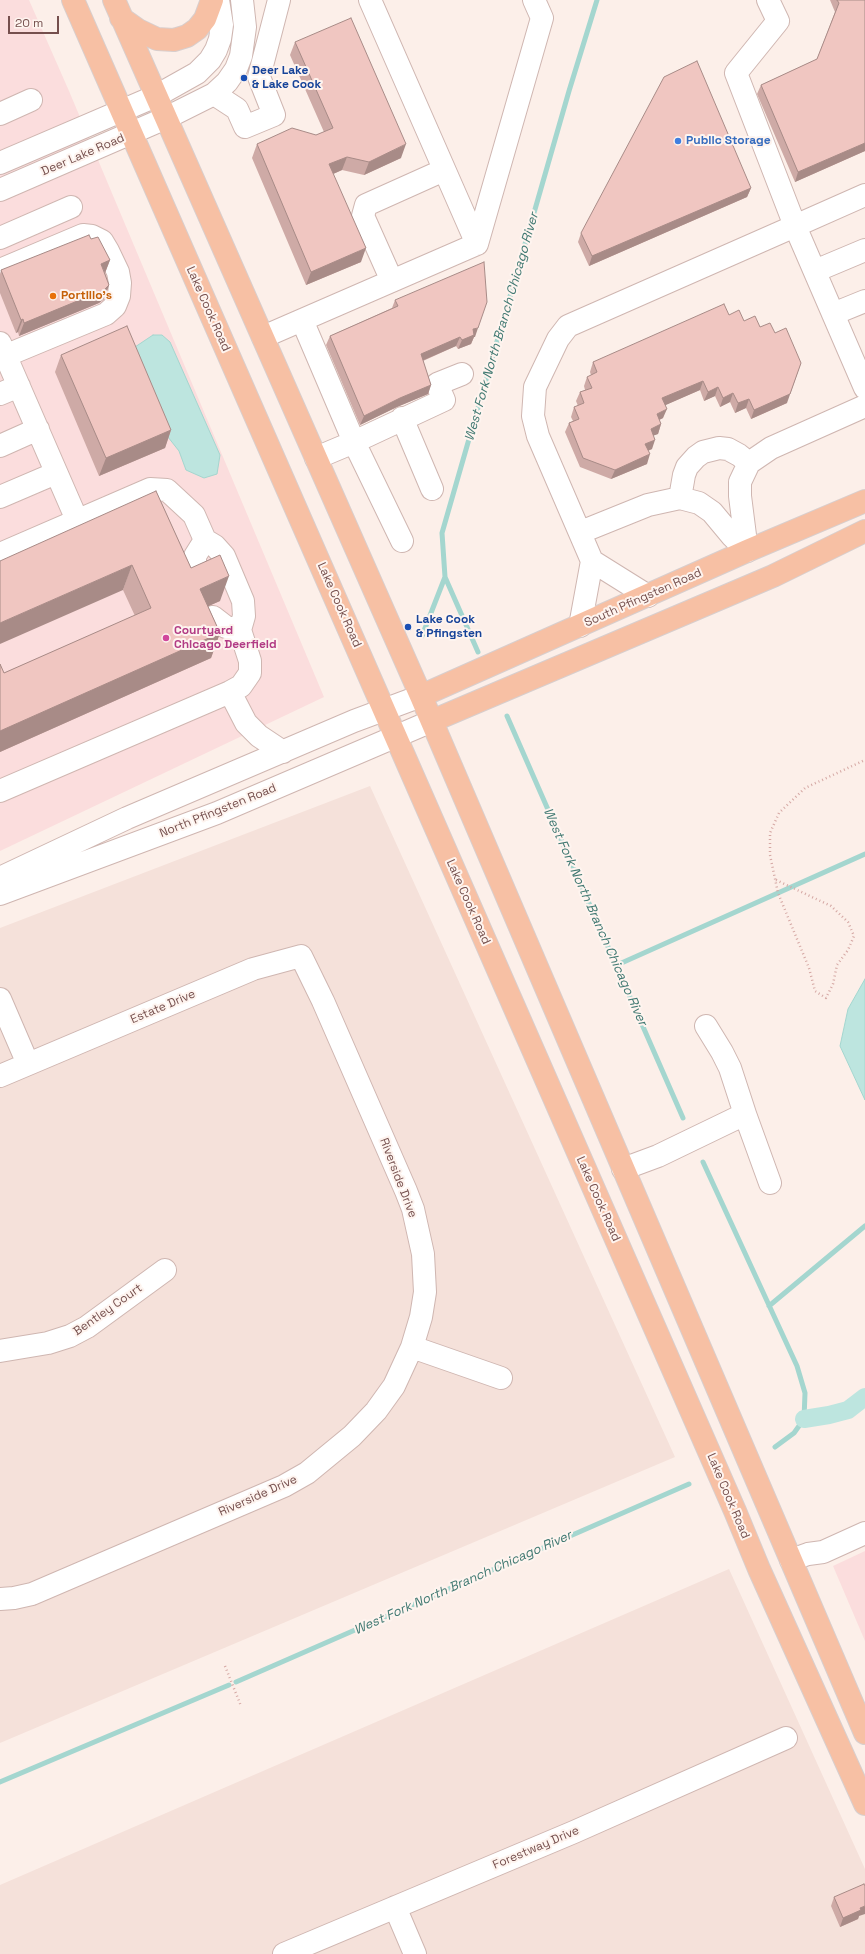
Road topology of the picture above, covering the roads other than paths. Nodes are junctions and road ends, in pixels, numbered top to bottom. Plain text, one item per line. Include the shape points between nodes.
1 (73, 0) edge
2 (212, 0) edge
3 (218, 0) edge
4 (242, 0) edge
5 (279, 0) edge
6 (370, 0) edge
7 (534, 0) edge
8 (768, 0) edge
9 (118, 9) edge
10 (245, 27) junction
11 (271, 30) junction
12 (214, 94) junction
13 (156, 96) junction
14 (31, 100) dead end
15 (121, 111) junction
16 (0, 114) edge
17 (166, 118) junction
18 (131, 134) junction
19 (0, 163) edge
20 (444, 170) junction
21 (0, 190) edge
22 (865, 195) edge
23 (71, 207) dead end
24 (796, 226) junction
25 (0, 238) edge
26 (476, 244) junction
27 (865, 250) edge
28 (0, 270) edge
29 (815, 272) junction
30 (392, 281) junction
31 (865, 301) edge
32 (833, 314) junction
33 (302, 320) junction
34 (263, 337) junction
35 (2, 352) edge
36 (858, 354) edge
37 (462, 374) dead end
38 (865, 388) edge
39 (9, 390) edge
40 (865, 406) edge
41 (402, 418) junction
42 (38, 429) junction
43 (354, 442) junction
44 (0, 446) edge
45 (316, 458) junction
46 (749, 463) junction
47 (56, 473) junction
48 (432, 489) dead end
49 (0, 497) edge
50 (680, 498) junction
51 (865, 502) edge
52 (77, 520) junction
53 (865, 531) edge
54 (581, 532) junction
55 (205, 540) junction
56 (402, 541) dead end
57 (747, 551) junction
58 (0, 554) edge
59 (592, 561) junction
60 (195, 574) edge
61 (648, 596) junction
62 (213, 617) edge
63 (580, 626) junction
64 (240, 630) junction
65 (230, 692) junction
66 (421, 696) junction
67 (384, 710) junction
68 (432, 721) junction
69 (396, 737) junction
70 (283, 752) junction
71 (0, 791) edge
72 (0, 878) edge
73 (0, 894) edge
74 (301, 956) joint
75 (0, 999) edge
76 (706, 1026) dead end
77 (28, 1064) junction
78 (0, 1076) edge
79 (745, 1114) junction
80 (623, 1170) junction
81 (770, 1183) dead end
82 (165, 1270) dead end
83 (412, 1347) junction
84 (0, 1351) edge
85 (501, 1378) dead end
86 (865, 1533) edge
87 (791, 1560) junction
88 (0, 1599) edge
89 (865, 1733) edge
90 (786, 1738) dead end
91 (865, 1804) edge
92 (394, 1908) junction
93 (284, 1954) edge
94 (415, 1954) edge

1 - 15 main road, Lake Cook Road
2 - 9 main road via 206,19 187,36 174,40 157,39 138,30
3 - 13 street, Deer Lake Road via 222,26 216,50 210,60 197,73
4 - 10 street, Deer Lake Road
5 - 11 street
6 - 20 street
7 - 26 street via 542,18
8 - 24 street via 778,22 736,73
9 - 13 main road
10 - 11 street
10 - 12 street, Deer Lake Road via 241,56 236,69
11 - 12 street via 259,77 274,116 245,127 237,109
12 - 17 street, Deer Lake Road
13 - 15 street, Deer Lake Road
13 - 17 main road
14 - 16 street
15 - 18 main road, Lake Cook Road
15 - 19 street, Deer Lake Road
17 - 18 street, Deer Lake Road
17 - 34 main road
18 - 21 street, Deer Lake Road
18 - 67 main road, Lake Cook Road
20 - 26 street
20 - 30 street via 366,205 363,216
22 - 24 street
23 - 25 street
24 - 29 street
24 - 54 street via 568,326 558,339 535,387 533,416 538,436
26 - 30 street
27 - 29 street
28 - 35 street via 83,235 102,241 118,272 120,283 115,306 106,314
29 - 32 street
30 - 33 street
31 - 32 street
32 - 36 street
33 - 34 street
33 - 43 street
34 - 45 main road
35 - 39 street
36 - 38 street
37 - 41 street via 437,384 444,400
39 - 42 street
40 - 46 street via 770,448
41 - 43 street
41 - 48 street
42 - 44 street
42 - 47 street
43 - 45 street
43 - 56 street
45 - 66 main road
46 - 50 street via 728,449 719,448 703,452 687,467
46 - 57 street via 740,482
47 - 49 street
47 - 52 street
50 - 54 street via 648,505
50 - 57 street via 699,503 712,512
51 - 57 main road, South Pfingsten Road
52 - 55 street via 150,488 167,490 194,515
52 - 58 street
53 - 68 main road via 773,576
54 - 59 street
55 - 60 street via 195,556
55 - 64 street via 224,556 243,601 244,616
57 - 61 main road, South Pfingsten Road
59 - 61 street
59 - 63 street
61 - 63 main road, South Pfingsten Road
62 - 64 street via 226,627
63 - 66 main road, South Pfingsten Road
64 - 65 street via 250,661 250,673 241,686
65 - 70 street via 246,723
65 - 71 street
66 - 67 street
66 - 68 main road
67 - 69 main road, Lake Cook Road
67 - 70 street
68 - 69 street, North Pfingsten Road
68 - 80 main road
69 - 73 street, North Pfingsten Road via 217,813
69 - 91 main road, Lake Cook Road via 762,1576
70 - 72 street via 127,818
74 - 77 street, Estate Drive via 253,969
74 - 83 street, Riverside Drive via 413,1209 423,1254 425,1292
75 - 77 street
76 - 79 street via 730,1068
77 - 78 street, Estate Drive
79 - 80 street
79 - 81 street
80 - 87 main road
82 - 84 street, Bentley Court via 87,1327 70,1336 48,1343
83 - 85 street
83 - 88 street, Riverside Drive via 394,1386 376,1411 352,1436 308,1473 284,1486 32,1594
86 - 87 street via 823,1552
87 - 89 main road
90 - 92 street, Forestway Drive
92 - 93 street, Forestway Drive
92 - 94 street

